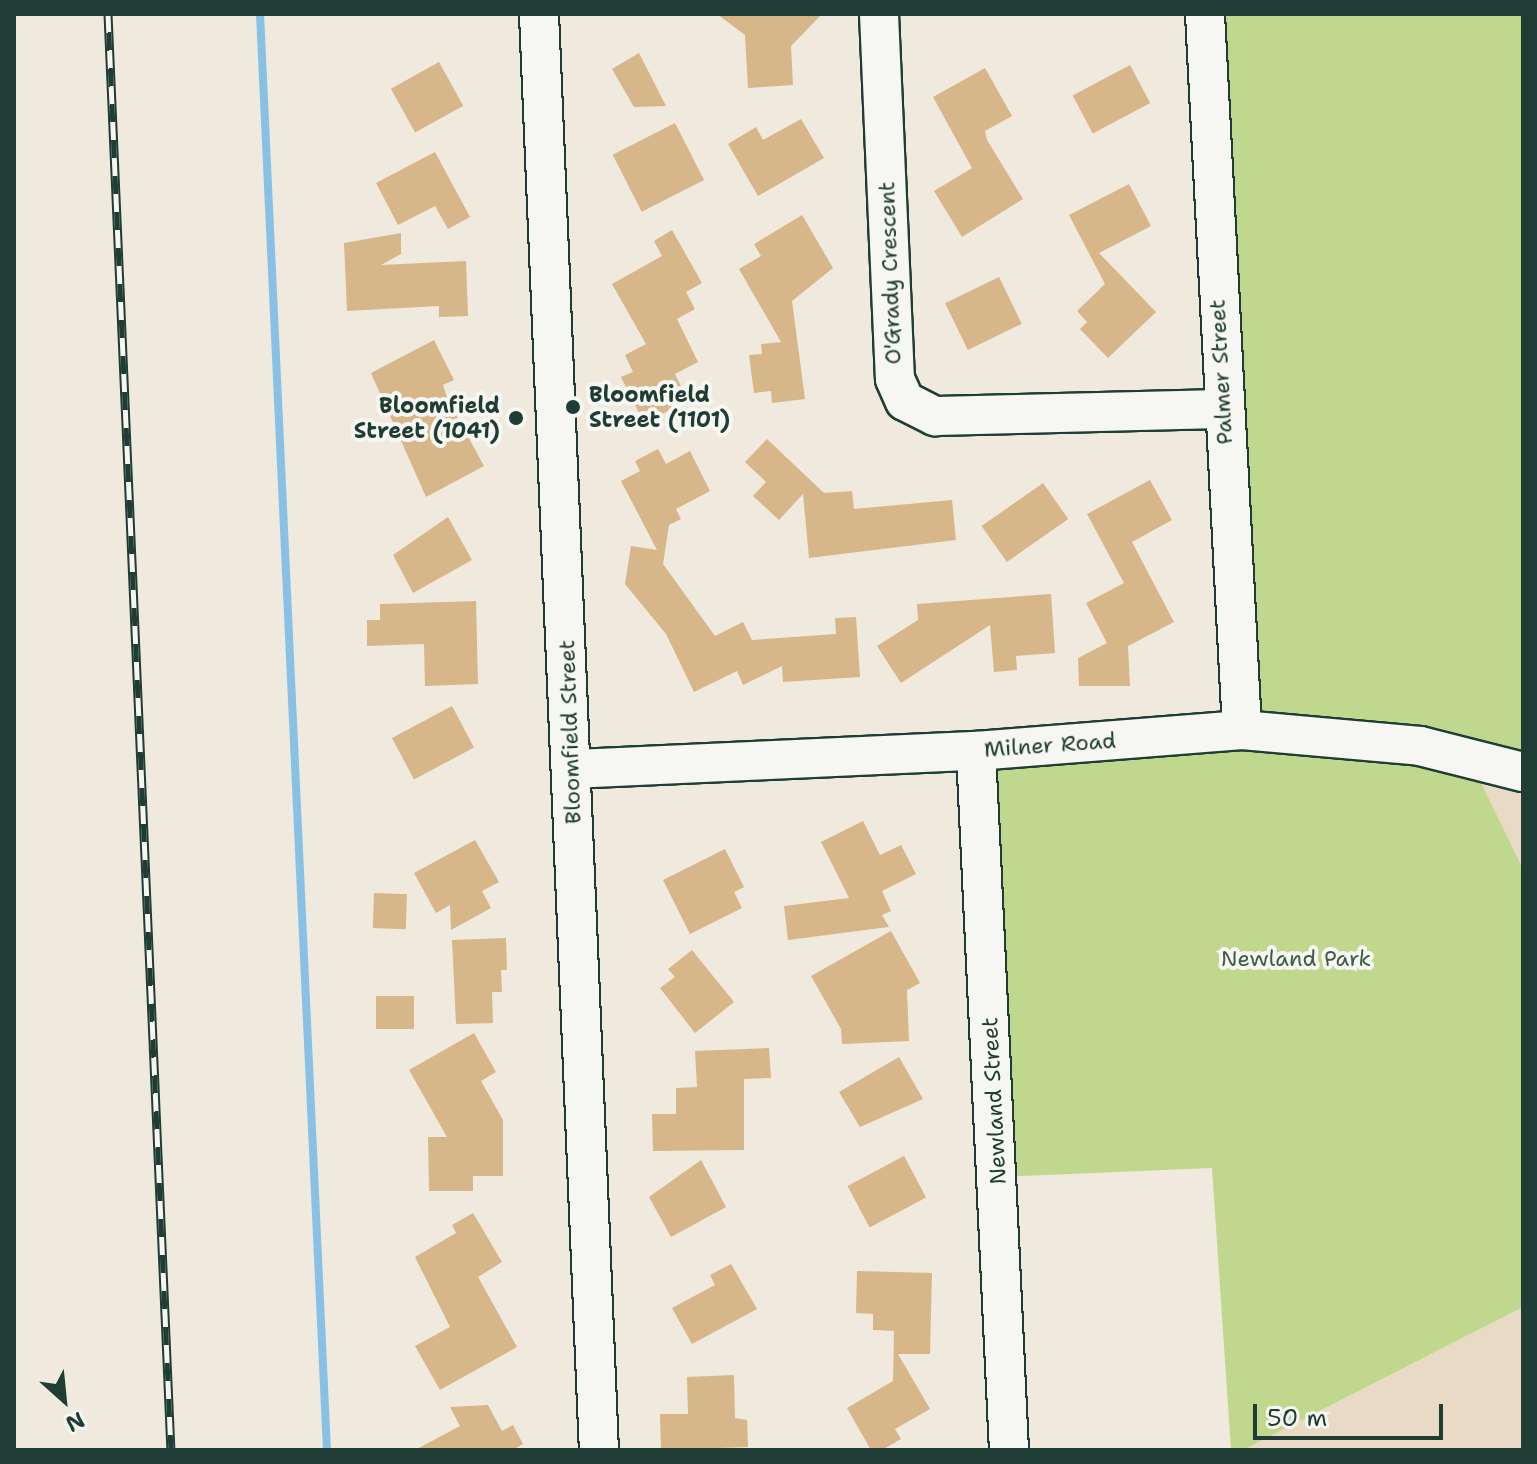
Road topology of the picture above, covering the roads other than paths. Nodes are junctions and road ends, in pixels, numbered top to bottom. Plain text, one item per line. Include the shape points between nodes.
1 (539, 14) edge
2 (879, 14) edge
3 (1205, 14) edge
4 (1222, 409) junction
5 (1242, 730) junction
6 (976, 751) junction
7 (573, 769) junction
8 (1523, 772) edge
9 (599, 1450) edge
10 (1009, 1450) edge

1 - 7 street, Bloomfield Street
2 - 4 street, O'Grady Crescent via 895,379 905,401 935,416
3 - 4 street, Palmer Street
4 - 5 street, Palmer Street
5 - 6 street, Milner Road
5 - 8 street, Milner Road via 1420,746
6 - 7 street, Milner Road
6 - 10 street, Newland Street
7 - 9 street, Bloomfield Street

